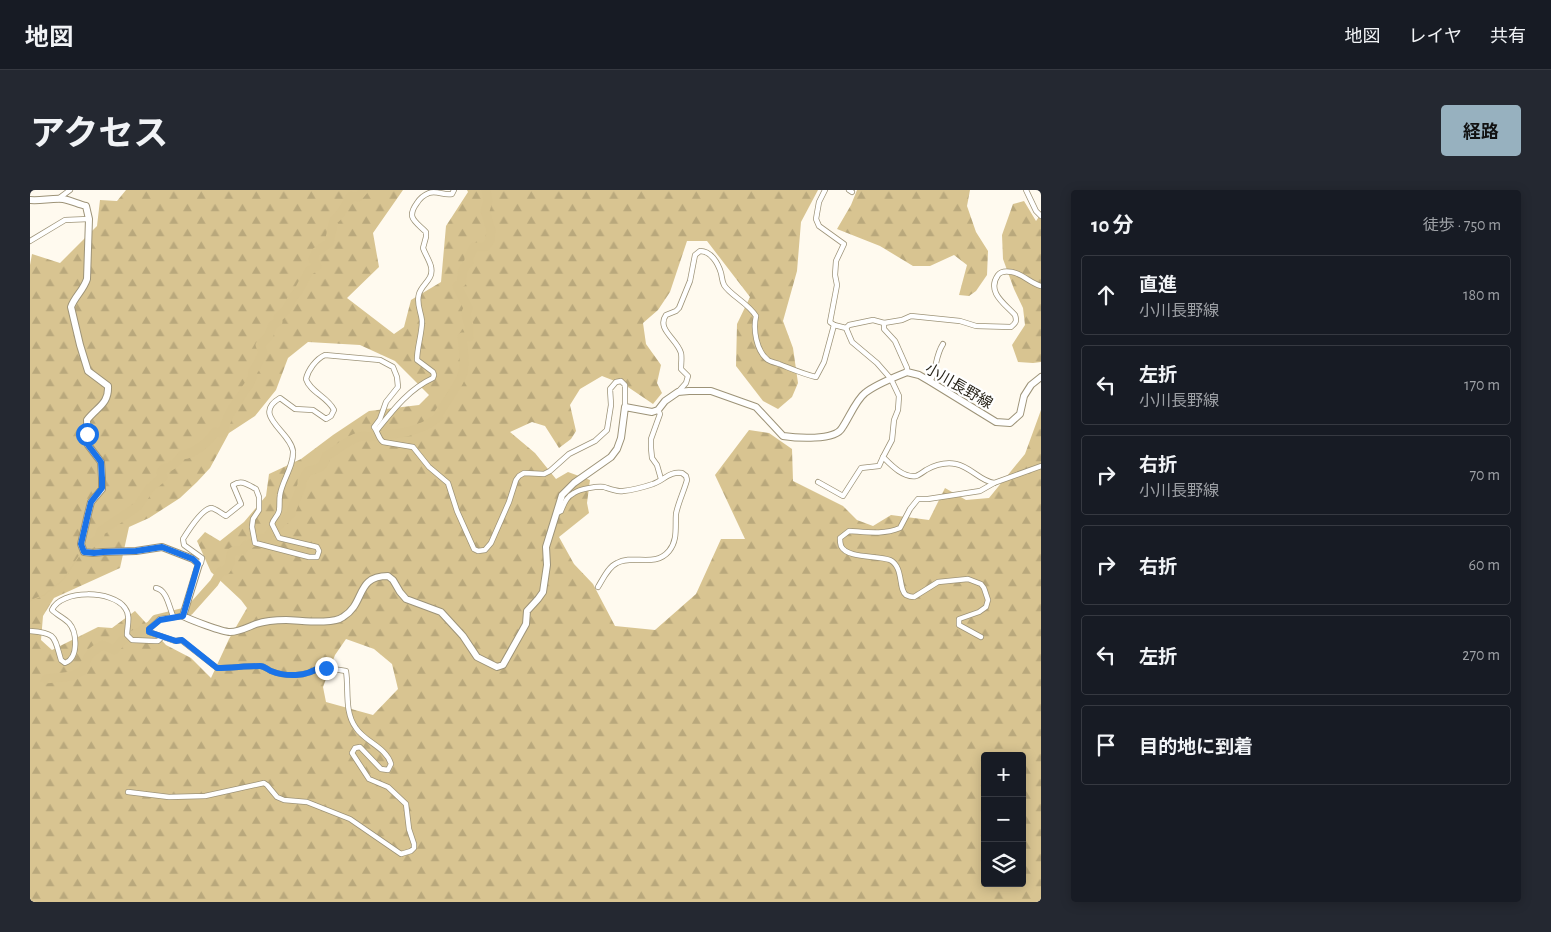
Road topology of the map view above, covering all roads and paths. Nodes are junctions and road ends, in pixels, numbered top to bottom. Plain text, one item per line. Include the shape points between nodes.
1 (70, 190) edge
2 (454, 190) edge
3 (825, 190) edge
4 (1026, 190) edge
5 (30, 200) edge
6 (56, 200) junction
7 (1041, 216) edge
8 (89, 219) junction
9 (30, 241) edge
10 (1041, 286) edge
11 (884, 323) junction
12 (834, 326) junction
13 (846, 328) junction
14 (943, 344) dead end
15 (907, 372) junction
16 (1041, 377) edge
17 (891, 379) junction
18 (930, 382) junction
19 (678, 392) junction
20 (625, 407) junction
21 (658, 410) junction
22 (377, 430) junction
23 (883, 457) junction
24 (1041, 466) edge
25 (661, 479) junction
26 (818, 482) dead end
27 (994, 483) junction
28 (557, 513) junction
29 (198, 564) junction
30 (598, 587) dead end
31 (156, 588) dead end
32 (173, 616) junction
33 (183, 616) junction
34 (30, 631) edge
35 (162, 637) junction
36 (980, 637) dead end
37 (128, 792) dead end

1 - 6 street
2 - 22 street via 447,196 437,192 420,198 411,214 426,232 423,248 431,266 430,276 419,293 422,330 417,360 434,372 433,378 397,405
3 - 12 street via 816,220 819,226 844,244 836,260 837,285 830,322
4 - 7 street
5 - 6 main road
6 - 8 main road via 86,206
8 - 9 street via 60,220
8 - 29 main road via 87,279 71,307 88,371 108,386 108,395 87,420 88,445 101,462 102,488 91,502 81,544 84,552 94,553 162,547
10 - 11 street via 1010,271 997,277 994,287 997,298 1016,318 1011,327 976,326 960,321 911,316
11 - 13 street via 872,320 849,324
11 - 15 street via 884,329 895,341
12 - 13 street
12 - 19 street via 824,362 816,377 767,359 756,338 756,316 724,286 712,257 700,251 695,255 690,281 679,308 666,315 662,322 680,352 681,369 688,376
13 - 17 street via 852,342
14 - 18 street
15 - 17 main road, 小川長野線
15 - 18 main road, 小川長野線
16 - 18 main road, 小川長野線 via 1024,396 1020,414 1010,422 996,422
17 - 19 main road, 小川長野線 via 864,393 838,434 810,438 783,436 756,407 738,400 711,391
17 - 23 street via 899,396 898,410 892,440
19 - 21 main road
20 - 21 main road via 645,412
20 - 22 street via 625,385 621,381 616,382 610,389 607,430 544,474 524,473 519,476 491,543 481,552 474,549 448,483 413,447 380,440
20 - 28 main road via 617,449 566,490
21 - 25 street via 660,414 651,448
22 - 29 street via 374,428 386,402 398,387 393,367 380,360 330,354 319,357 306,379 333,407 331,416 326,418 313,410 296,409 280,398 269,411 291,445 293,455 279,496 279,510 272,524 280,538 318,547 317,557 255,543 252,527 259,510 259,497 256,489 237,482 233,485 241,504 226,516 209,509 195,520 183,539 184,545 202,558
23 - 26 street via 879,466 861,468 843,496
23 - 27 street via 897,470 910,475 917,476 935,466 951,463
24 - 27 street
25 - 28 street via 623,491 594,487 578,491 567,498 561,512
25 - 30 street via 682,472 687,480 676,513 676,536 672,546 662,557 654,560 627,560 615,564
27 - 36 street via 984,490 918,499 900,528 894,531 849,531 840,538 845,550 895,564 904,592 909,596 914,597 938,582 968,579 980,584 988,600 986,607 958,622
28 - 33 main road via 546,547 543,592 527,611 526,624 503,665 498,667 477,657 441,612 406,599 388,576 371,579 363,587 353,609 342,619 258,623 229,632
29 - 33 main road
31 - 32 street via 163,592
32 - 33 street
32 - 35 street via 160,620 149,629 151,634
34 - 35 street via 54,638 61,660 69,662 75,647 73,632 70,624 53,608 66,598 92,595 106,597 124,606 128,635 132,640 158,641
35 - 37 street via 182,640 217,668 263,666 294,675 313,672 320,667 346,671 348,712 352,721 358,732 373,742 391,764 388,770 381,769 360,747 355,748 352,754 369,779 388,787 406,804 414,848 401,854 350,819 307,802 284,800 264,783 205,796 169,797

